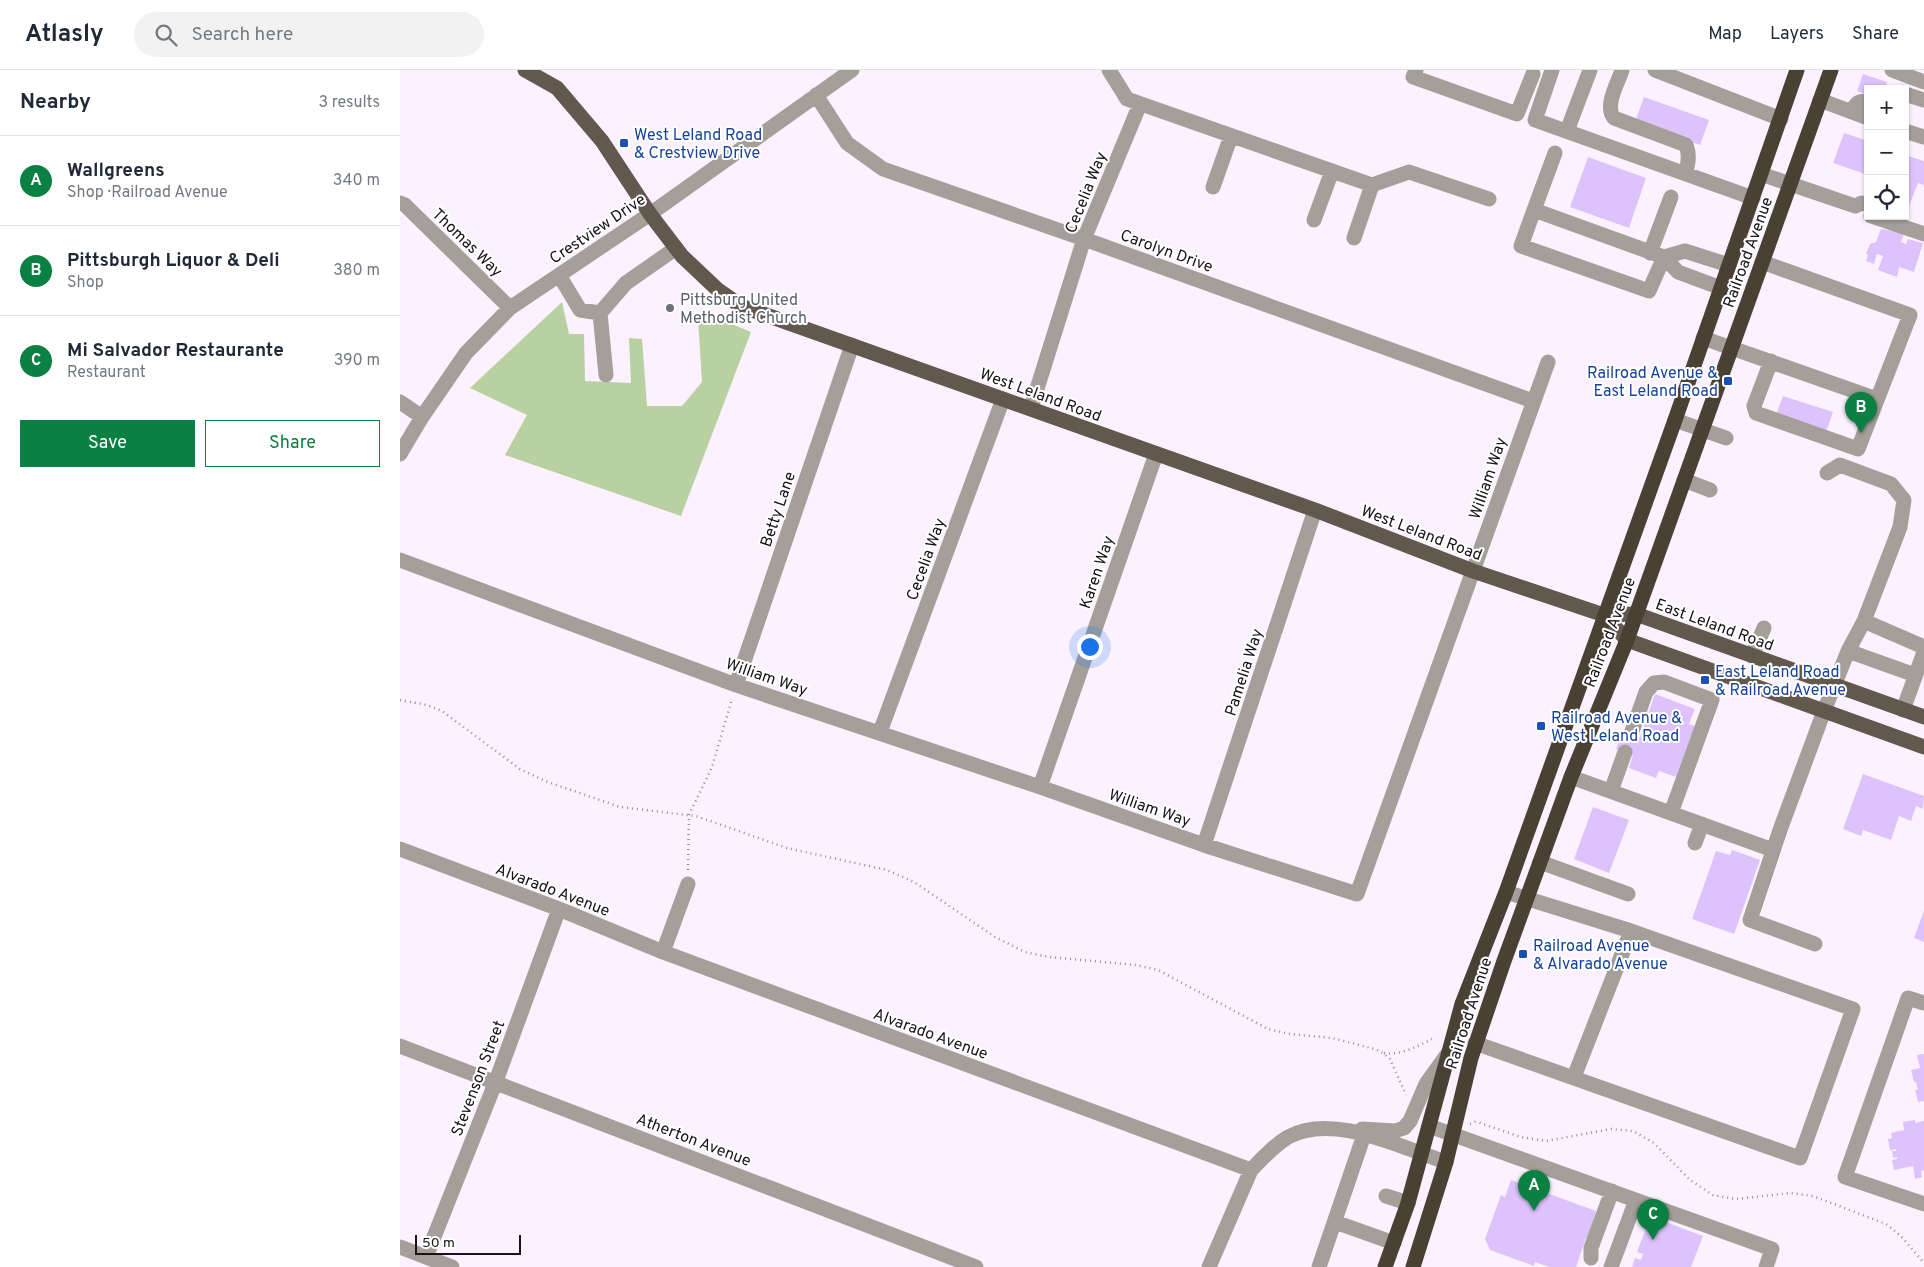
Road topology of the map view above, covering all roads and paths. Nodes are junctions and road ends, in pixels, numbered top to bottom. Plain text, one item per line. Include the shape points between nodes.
1 (525, 70) edge
2 (852, 70) edge
3 (1109, 70) edge
4 (1416, 70) edge
5 (1552, 70) edge
6 (1590, 70) edge
7 (1622, 70) edge
8 (1655, 70) edge
9 (1797, 70) edge
10 (1892, 70) edge
11 (1830, 71) edge
12 (1533, 74) dead end
13 (1924, 82) edge
14 (816, 95) junction
15 (1909, 95) edge
16 (1820, 100) junction
17 (1924, 100) edge
18 (1864, 102) edge
19 (1140, 104) junction
20 (1851, 112) junction
21 (1864, 117) edge
22 (1781, 119) junction
23 (1567, 131) junction
24 (1909, 132) edge
25 (1231, 136) junction
26 (1924, 137) edge
27 (1554, 152) dead end
28 (1332, 171) junction
29 (1685, 173) junction
30 (1761, 174) junction
31 (1790, 183) junction
32 (1372, 185) junction
33 (1213, 187) dead end
34 (1670, 197) dead end
35 (1753, 198) junction
36 (1489, 199) dead end
37 (400, 203) edge
38 (1862, 205) edge
39 (1534, 210) junction
40 (650, 214) junction
41 (1864, 214) edge
42 (1314, 220) dead end
43 (1886, 220) edge
44 (1908, 220) edge
45 (1923, 229) edge
46 (1354, 238) dead end
47 (1084, 239) junction
48 (676, 248) junction
49 (1657, 255) junction
50 (1762, 262) junction
51 (1729, 265) junction
52 (559, 275) junction
53 (1721, 288) junction
54 (510, 308) junction
55 (600, 313) junction
56 (1703, 338) junction
57 (852, 345) junction
58 (1731, 348) junction
59 (1771, 361) junction
60 (1548, 362) dead end
61 (606, 375) dead end
62 (1003, 399) junction
63 (1877, 399) junction
64 (1533, 401) junction
65 (400, 402) edge
66 (1031, 408) junction
67 (422, 417) junction
68 (1675, 420) junction
69 (1702, 430) junction
70 (1726, 438) dead end
71 (400, 454) edge
72 (1156, 454) junction
73 (1826, 473) dead end
74 (1684, 480) junction
75 (1710, 490) dead end
76 (1315, 510) junction
77 (400, 560) edge
78 (1473, 571) junction
79 (1636, 614) junction
80 (1604, 615) junction
81 (1864, 621) junction
82 (1764, 628) dead end
83 (1627, 640) junction
84 (1848, 650) junction
85 (1752, 656) junction
86 (1923, 656) edge
87 (1915, 675) junction
88 (736, 685) junction
89 (1835, 685) junction
90 (400, 700) edge
91 (1903, 710) junction
92 (1824, 711) junction
93 (1924, 717) edge
94 (880, 732) junction
95 (1631, 734) dead end
96 (1924, 747) edge
97 (1625, 752) dead end
98 (1571, 777) junction
99 (1040, 787) junction
100 (1611, 791) junction
101 (689, 815) junction
102 (1662, 815) junction
103 (1702, 824) junction
104 (1695, 843) dead end
105 (1204, 845) junction
106 (400, 849) edge
107 (1774, 850) junction
108 (1540, 862) junction
109 (688, 884) joint
110 (1506, 892) junction
111 (1628, 894) dead end
112 (1526, 898) junction
113 (558, 909) junction
114 (1631, 931) junction
115 (1815, 944) dead end
116 (663, 952) junction
117 (1924, 1003) edge
118 (1432, 1039) dead end
119 (1476, 1043) junction
120 (400, 1046) edge
121 (1449, 1052) junction
122 (1383, 1053) junction
123 (1574, 1077) junction
124 (496, 1081) junction
125 (1413, 1114) junction
126 (1429, 1126) junction
127 (1454, 1128) junction
128 (1342, 1129) junction
129 (1364, 1135) junction
130 (1421, 1154) junction
131 (1446, 1162) junction
132 (1251, 1170) junction
133 (1612, 1191) junction
134 (1386, 1196) dead end
135 (1636, 1200) junction
136 (1408, 1204) junction
137 (1924, 1204) edge
138 (1335, 1222) junction
139 (1394, 1243) junction
140 (400, 1247) edge
141 (426, 1257) junction
142 (1589, 1263) edge
143 (1924, 1263) edge
144 (1611, 1266) edge
145 (452, 1267) edge
146 (976, 1267) edge
147 (1209, 1267) edge
148 (1319, 1267) edge
149 (1385, 1267) edge
150 (1413, 1267) edge
151 (1766, 1267) edge

1 - 40 main road, West Leland Road via 557,88 602,141
2 - 14 street, Crestview Drive
3 - 19 street via 1127,99
4 - 12 street via 1413,77 1517,114
5 - 23 street via 1535,120
6 - 23 street
7 - 29 street via 1610,105 1612,115 1686,145 1689,161
8 - 22 street
9 - 22 highway, Railroad Avenue
10 - 13 street
11 - 16 highway, Railroad Avenue
14 - 40 street, Crestview Drive
14 - 47 street, Carolyn Drive via 847,143 883,169
15 - 17 street
16 - 20 street
16 - 31 highway, Railroad Avenue
18 - 20 street via 1856,103
19 - 25 street
19 - 47 street, Cecelia Way
20 - 21 street
22 - 30 highway, Railroad Avenue
23 - 29 street
24 - 26 street
25 - 28 street
25 - 33 street
27 - 39 street
28 - 32 street
28 - 42 street
29 - 35 street
30 - 31 street
30 - 35 highway, Railroad Avenue
31 - 38 street
31 - 50 highway, Railroad Avenue
32 - 36 street via 1409,172
32 - 46 street
34 - 49 street
35 - 51 highway, Railroad Avenue
37 - 54 street, Thomas Way
38 - 41 street via 1858,212
39 - 49 street
39 - 49 street via 1521,246 1649,291
40 - 48 main road, West Leland Road
40 - 52 street, Crestview Drive
43 - 45 street
44 - 45 street
47 - 64 street, Carolyn Drive
47 - 66 street, Cecelia Way
48 - 55 street via 626,283
48 - 57 main road, West Leland Road via 718,290 742,306
49 - 51 street via 1685,251
49 - 53 street via 1678,272
50 - 58 highway, Railroad Avenue
50 - 63 street via 1910,315
51 - 53 highway, Railroad Avenue
52 - 54 street, Crestview Drive
52 - 55 street via 580,310
53 - 56 highway, Railroad Avenue
54 - 67 street, Crestview Drive via 466,353
55 - 61 street
56 - 58 street
56 - 68 highway, Railroad Avenue
57 - 62 main road, West Leland Road
57 - 88 street, Betty Lane
58 - 59 street
58 - 69 highway, Railroad Avenue
59 - 63 street
59 - 63 street via 1754,406 1756,413 1858,449
60 - 64 street, William Way
62 - 66 main road, West Leland Road
62 - 94 street, Cecelia Way
64 - 78 street, William Way
65 - 67 street
66 - 72 main road, West Leland Road
67 - 71 street, Crestview Drive
68 - 69 street
68 - 80 highway, Railroad Avenue
69 - 70 street
69 - 74 highway, Railroad Avenue
72 - 76 main road, West Leland Road
72 - 99 street, Karen Way
73 - 81 street via 1840,466 1892,484 1904,500 1900,527
74 - 75 street
74 - 79 highway, Railroad Avenue
76 - 78 main road, West Leland Road
76 - 105 street, Pamelia Way
77 - 88 street, William Way
78 - 80 main road, West Leland Road
78 - 105 street, William Way via 1357,894
79 - 80 main road, West Leland Road
79 - 83 highway, Railroad Avenue
79 - 85 main road, East Leland Road
80 - 83 main road
80 - 110 highway, Railroad Avenue
81 - 84 street
81 - 86 street
82 - 85 street
83 - 92 main road
83 - 98 highway, Railroad Avenue
84 - 87 street
84 - 89 street
85 - 89 main road, East Leland Road
86 - 87 street
87 - 91 street
88 - 94 street, William Way
88 - 101 path via 712,767
89 - 91 main road, East Leland Road
89 - 92 street
90 - 101 path via 442,711 520,769 545,781 620,807
91 - 93 main road, East Leland Road
92 - 96 main road
92 - 107 street
94 - 99 street, William Way
95 - 102 street via 1646,692 1654,683 1664,682 1712,700 1678,794
97 - 100 street
98 - 100 street
98 - 108 highway, Railroad Avenue
99 - 105 street, William Way
100 - 102 street
101 - 109 path
101 - 122 path via 786,848 895,873 1025,952 1158,970 1268,1029 1332,1038
102 - 103 street
103 - 104 street
103 - 107 street
106 - 113 street, Alvarado Avenue
107 - 115 street via 1750,920
108 - 111 street
108 - 112 highway, Railroad Avenue
109 - 116 street
110 - 112 street
110 - 121 highway, Railroad Avenue via 1462,1004
112 - 114 street
112 - 119 highway, Railroad Avenue
113 - 116 street, Alvarado Avenue
113 - 124 street, Stevenson Street
114 - 123 street
114 - 123 street via 1853,1009 1800,1158
116 - 132 street, Alvarado Avenue
117 - 137 street via 1908,998 1845,1176
118 - 122 path via 1396,1054
119 - 123 street
119 - 127 highway, Railroad Avenue
120 - 124 street, Atherton Avenue
121 - 125 street via 1426,1084
121 - 126 highway, Railroad Avenue
122 - 125 path via 1390,1059 1410,1103 1406,1111
124 - 141 street, Stevenson Street
124 - 146 street, Atherton Avenue
125 - 128 street via 1404,1128 1395,1131
126 - 127 street
126 - 130 highway, Railroad Avenue
127 - 131 highway, Railroad Avenue
127 - 133 street
127 - 143 path via 1474,1122 1521,1137 1546,1141 1612,1129 1633,1131 1654,1143 1690,1180 1713,1195 1734,1199 1791,1192 1813,1196 1886,1224
128 - 129 street
128 - 132 street via 1311,1129 1289,1137 1271,1149
129 - 130 street
129 - 138 street
130 - 131 street
130 - 136 highway, Railroad Avenue
131 - 150 highway, Railroad Avenue
132 - 147 street
133 - 135 street
133 - 142 street via 1590,1248
134 - 136 street
135 - 144 street
135 - 151 street via 1772,1249
136 - 139 highway, Railroad Avenue
138 - 139 street
138 - 148 street
139 - 149 highway, Railroad Avenue
140 - 141 street
141 - 145 street
142 - 144 street

